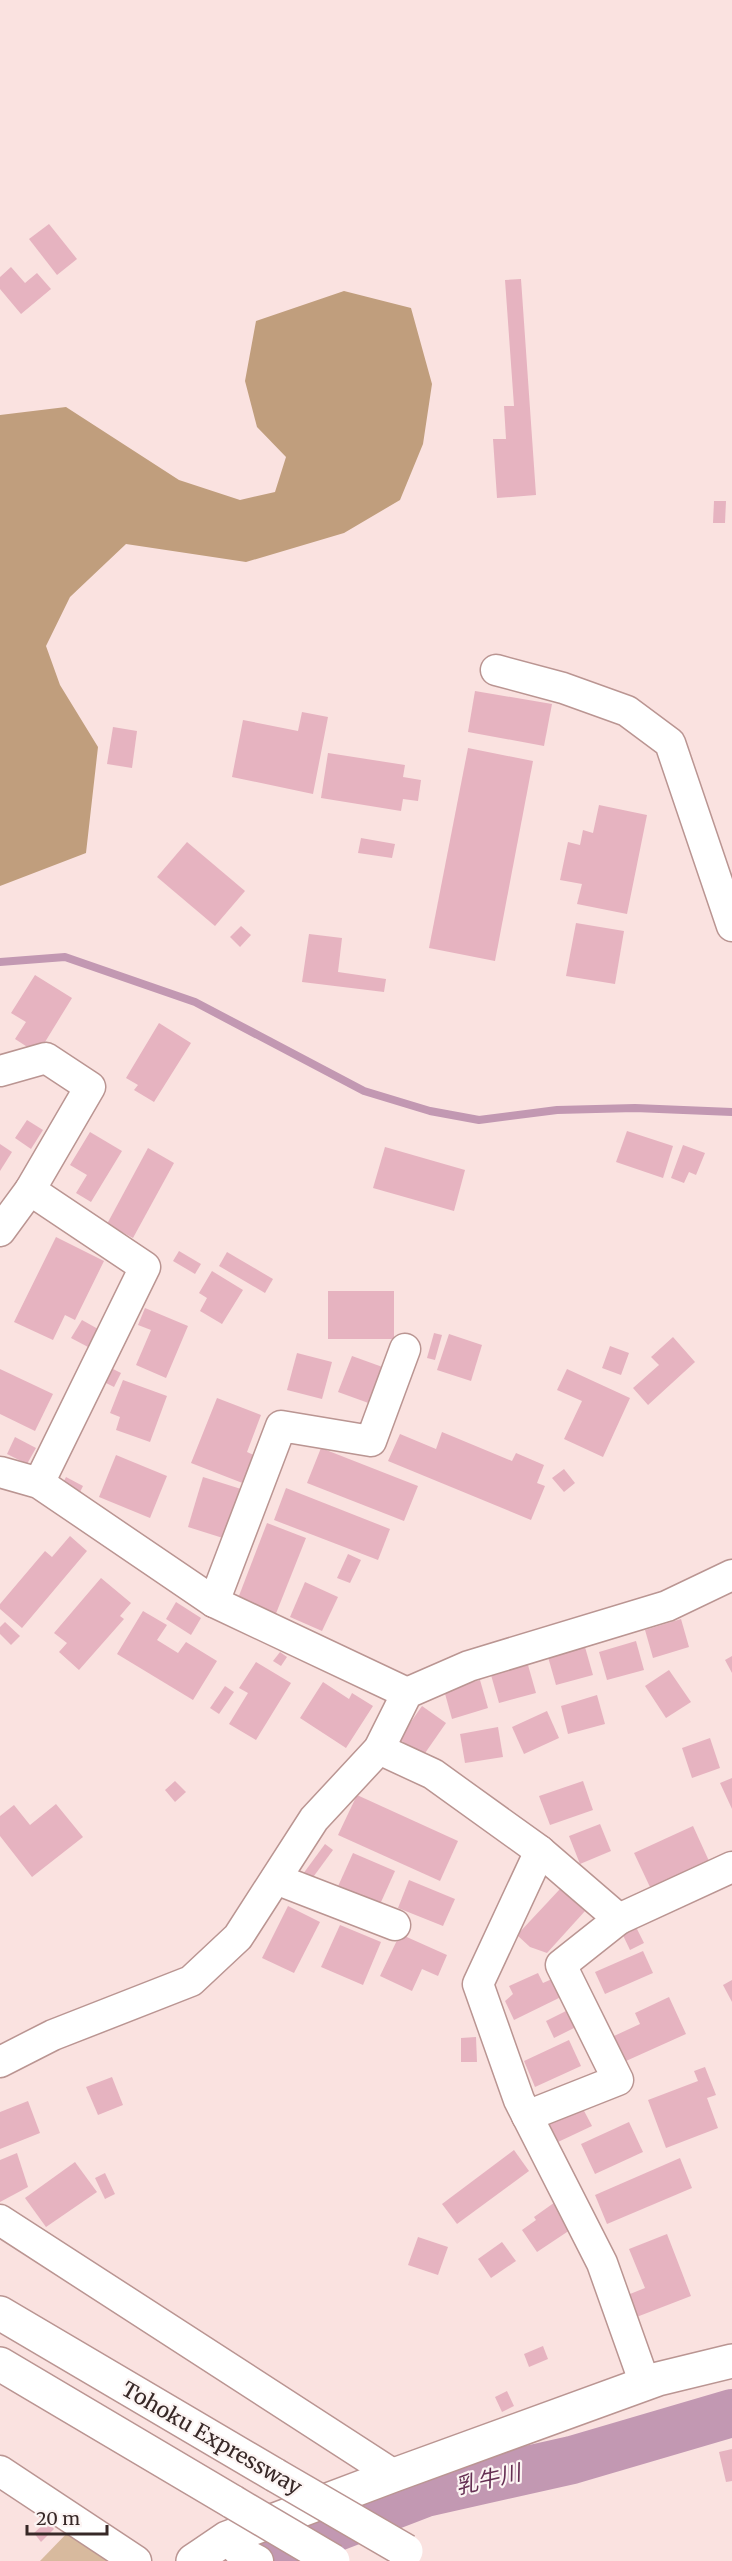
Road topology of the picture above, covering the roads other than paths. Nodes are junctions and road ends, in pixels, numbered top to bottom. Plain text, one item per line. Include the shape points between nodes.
1 (496, 670) dead end
2 (732, 926) edge
3 (0, 1071) edge
4 (30, 1190) junction
5 (0, 1231) edge
6 (405, 1349) dead end
7 (0, 1472) edge
8 (39, 1484) junction
9 (732, 1575) edge
10 (214, 1602) junction
11 (407, 1693) junction
12 (379, 1749) junction
13 (540, 1851) junction
14 (732, 1867) edge
15 (276, 1879) junction
16 (619, 1919) junction
17 (395, 1925) dead end
18 (0, 2062) edge
19 (527, 2116) junction
20 (0, 2220) edge
21 (0, 2313) edge
22 (732, 2361) edge
23 (0, 2364) edge
24 (645, 2384) junction
25 (0, 2471) edge
26 (394, 2475) junction
27 (241, 2550) edge
28 (415, 2556) edge
29 (136, 2561) edge
30 (193, 2561) edge
31 (333, 2561) edge

1 - 2 street via 627,711 670,743
3 - 4 street via 46,1058 90,1087
4 - 5 street
4 - 8 street via 145,1267
6 - 10 street via 371,1441 281,1426
7 - 8 street
8 - 10 street
9 - 11 street via 667,1606 469,1666
10 - 11 street
11 - 12 street
12 - 13 street via 433,1774
12 - 15 street via 314,1820
13 - 16 street
13 - 19 street via 478,1984
14 - 16 street
15 - 17 street
15 - 18 street via 238,1937 191,1981 52,2035
16 - 19 street via 561,1965 618,2080
19 - 24 street via 602,2263
20 - 26 street
21 - 28 main road, Tohoku Expressway, bridge
22 - 24 main road
23 - 31 main road, Tohoku Expressway, bridge
24 - 26 main road
25 - 29 street
26 - 27 main road
27 - 30 main road

